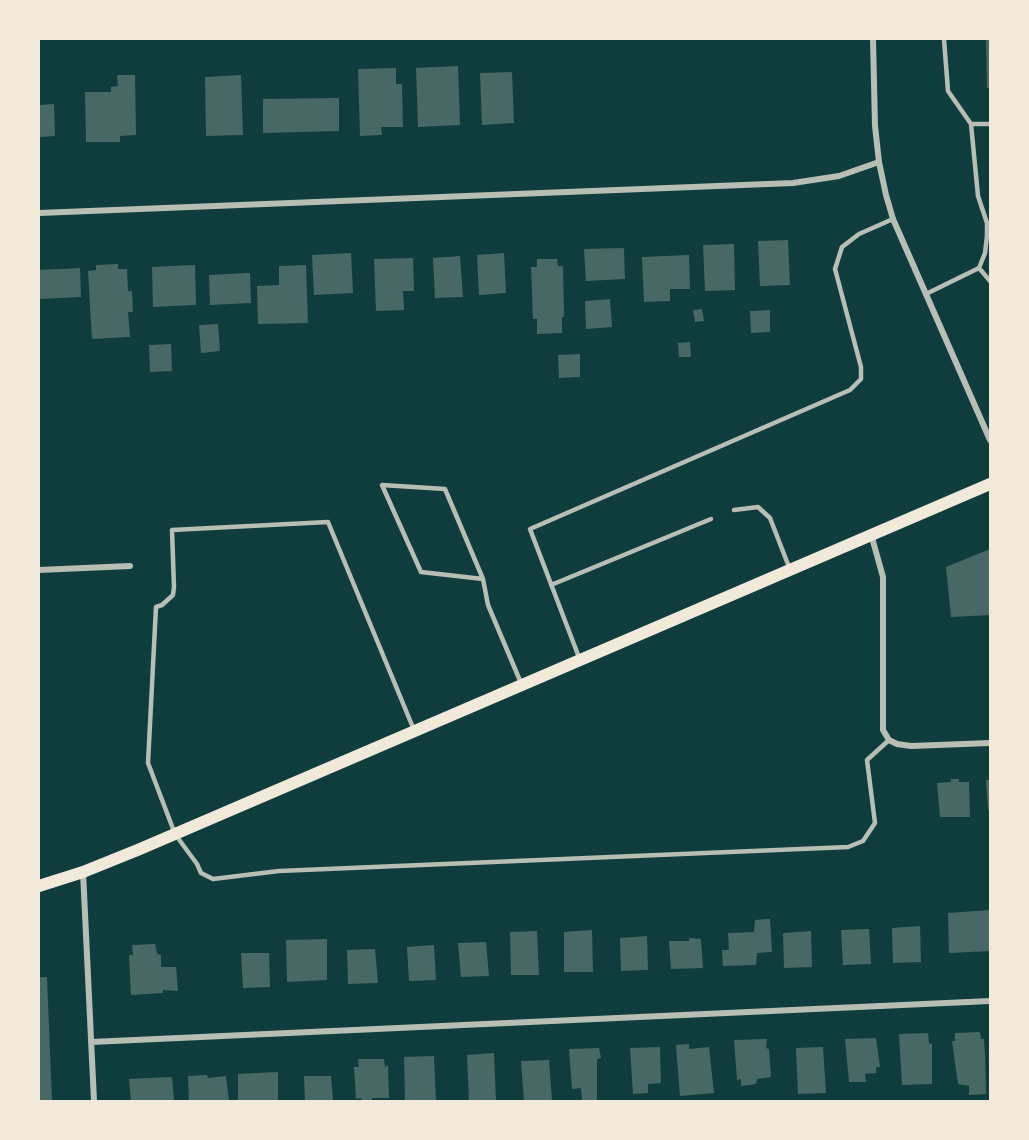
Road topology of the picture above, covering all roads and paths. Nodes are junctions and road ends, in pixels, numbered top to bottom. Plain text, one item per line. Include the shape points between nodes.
1 (873, 39) edge
2 (944, 39) edge
3 (971, 124) junction
4 (990, 124) edge
5 (879, 162) junction
6 (39, 213) edge
7 (893, 219) junction
8 (979, 268) junction
9 (990, 280) edge
10 (926, 294) junction
11 (990, 440) edge
12 (990, 484) edge
13 (734, 510) dead end
14 (711, 519) dead end
15 (872, 534) junction
16 (130, 566) dead end
17 (39, 570) edge
18 (790, 570) junction
19 (483, 579) junction
20 (551, 585) junction
21 (580, 660) junction
22 (522, 685) junction
23 (414, 730) junction
24 (889, 740) junction
25 (990, 743) edge
26 (176, 834) junction
27 (83, 872) junction
28 (39, 886) edge
29 (990, 1001) edge
30 (92, 1042) junction
31 (94, 1101) edge

1 - 5 street
2 - 3 lane via 948,91
3 - 4 lane
3 - 8 lane via 978,196 987,223 985,253
5 - 6 street via 839,176 793,183
5 - 7 street
7 - 10 street
7 - 20 lane via 859,234 842,247 836,269 861,380 849,390 530,529
8 - 9 lane
8 - 10 lane
10 - 11 street
12 - 15 main road
13 - 18 lane via 758,507 770,518
14 - 20 lane
15 - 18 main road
15 - 24 street via 883,577 883,729
16 - 17 street
18 - 21 main road
19 - 19 lane via 445,489 382,485 421,572
19 - 22 lane via 489,605
20 - 21 lane
21 - 22 main road
22 - 23 main road
23 - 26 main road
23 - 26 lane via 328,522 172,530 173,595 156,607 148,763
24 - 25 street via 911,746
24 - 26 lane via 867,760 875,823 863,841 848,847 302,870 213,879 201,873
26 - 27 main road
27 - 28 main road
27 - 30 street
29 - 30 street
30 - 31 street

